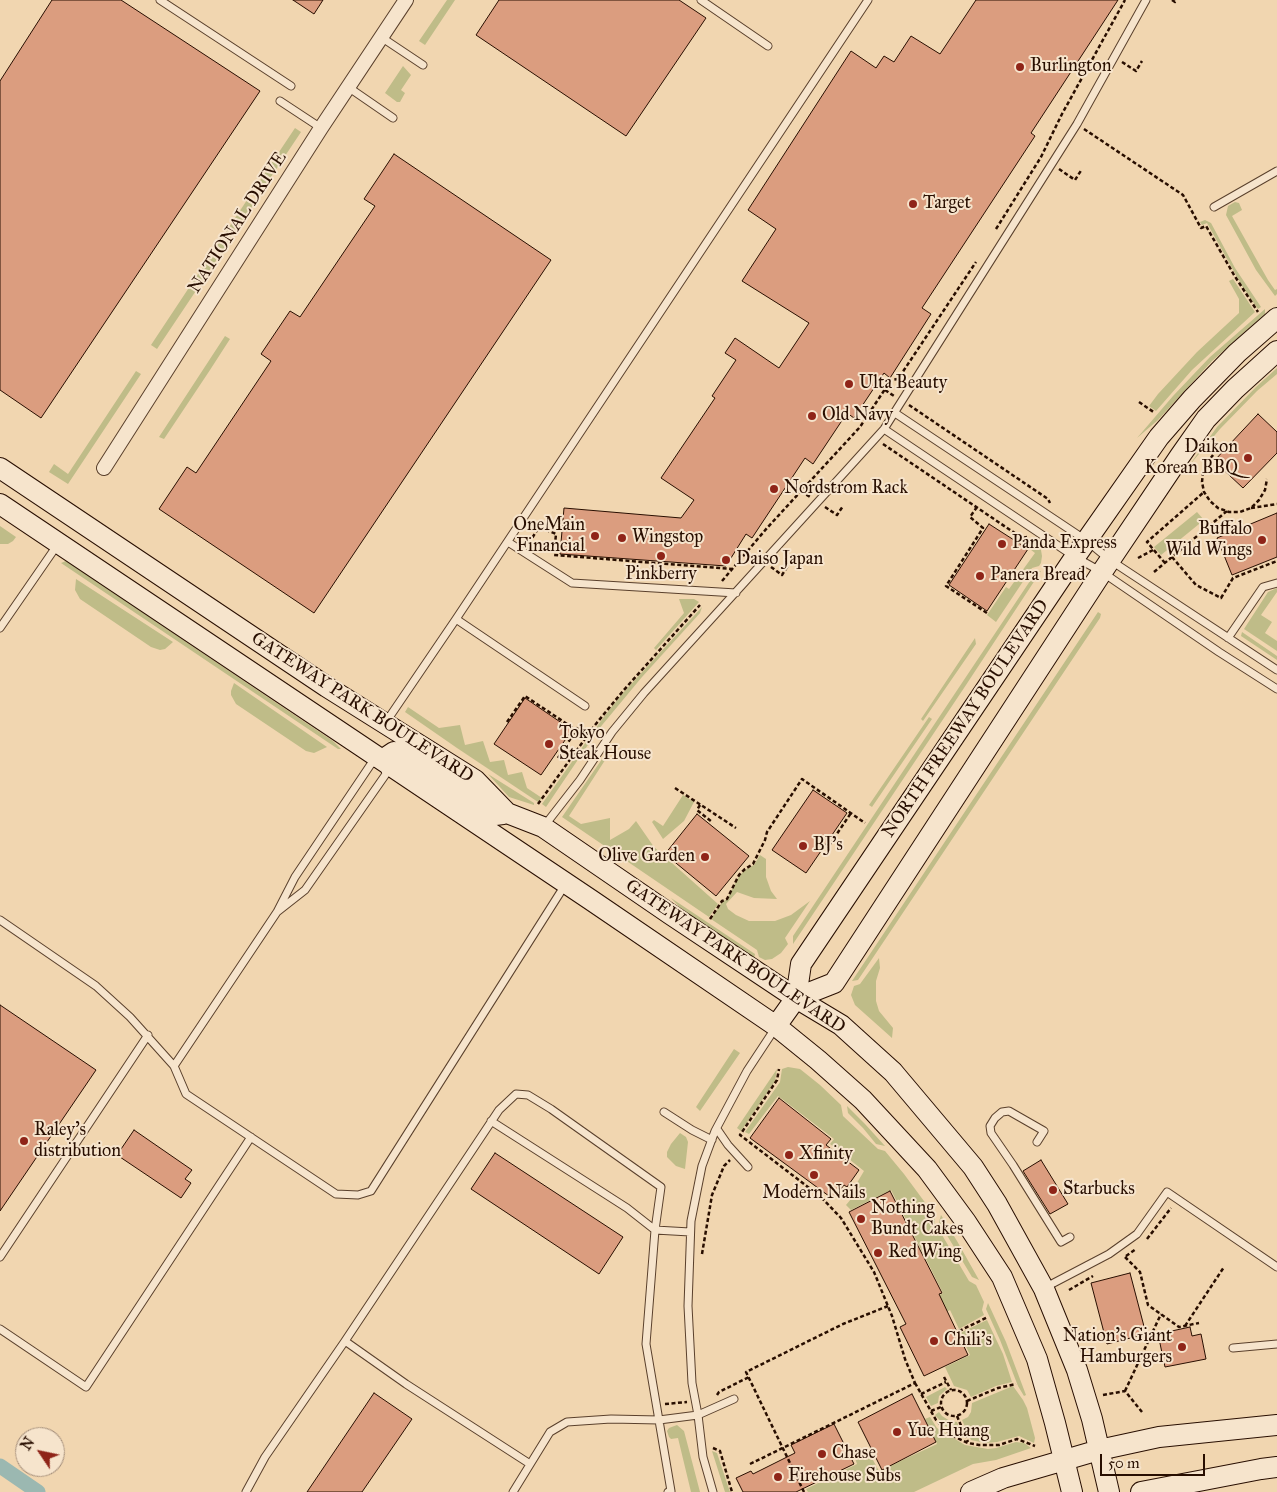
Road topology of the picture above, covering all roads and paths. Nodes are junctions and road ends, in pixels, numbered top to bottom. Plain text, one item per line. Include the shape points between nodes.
1 (160, 0) edge
2 (406, 0) edge
3 (701, 0) edge
4 (868, 0) edge
5 (1125, 0) edge
6 (1146, 0) edge
7 (1172, 0) edge
8 (1177, 0) edge
9 (381, 37) junction
10 (768, 46) dead end
11 (423, 65) dead end
12 (291, 86) dead end
13 (348, 87) junction
14 (280, 101) dead end
15 (393, 118) dead end
16 (1077, 124) junction
17 (321, 128) junction
18 (1041, 157) junction
19 (1052, 164) junction
20 (1082, 169) dead end
21 (1277, 171) edge
22 (1214, 206) dead end
23 (995, 232) dead end
24 (980, 256) dead end
25 (1268, 315) edge
26 (1277, 335) edge
27 (1277, 351) edge
28 (885, 390) junction
29 (902, 402) junction
30 (1139, 402) dead end
31 (895, 412) junction
32 (1155, 413) dead end
33 (1206, 419) junction
34 (884, 429) junction
35 (876, 439) junction
36 (1213, 455) dead end
37 (0, 468) edge
38 (104, 468) dead end
39 (1266, 479) dead end
40 (1204, 492) junction
41 (0, 504) edge
42 (1277, 504) edge
43 (1050, 505) dead end
44 (843, 506) dead end
45 (825, 507) dead end
46 (977, 507) junction
47 (1251, 508) junction
48 (1227, 511) junction
49 (1028, 537) dead end
50 (1087, 541) junction
51 (508, 542) junction
52 (59, 543) junction
53 (528, 543) dead end
54 (1153, 550) junction
55 (1075, 557) junction
56 (1172, 557) junction
57 (1138, 558) dead end
58 (1277, 561) edge
59 (1165, 563) junction
60 (789, 564) dead end
61 (1106, 566) junction
62 (771, 567) dead end
63 (732, 569) junction
64 (1154, 572) dead end
65 (722, 581) dead end
66 (1277, 583) edge
67 (736, 593) junction
68 (700, 605) dead end
69 (986, 613) dead end
70 (456, 619) junction
71 (0, 628) edge
72 (1228, 638) junction
73 (1277, 670) edge
74 (1277, 689) edge
75 (585, 706) dead end
76 (507, 722) dead end
77 (386, 723) junction
78 (576, 730) junction
79 (588, 734) junction
80 (558, 758) dead end
81 (382, 760) junction
82 (675, 788) dead end
83 (538, 804) dead end
84 (700, 805) junction
85 (851, 813) junction
86 (507, 814) junction
87 (712, 822) dead end
88 (866, 823) dead end
89 (544, 827) junction
90 (736, 828) dead end
91 (830, 844) dead end
92 (566, 883) junction
93 (277, 912) junction
94 (710, 919) dead end
95 (0, 920) edge
96 (796, 998) junction
97 (776, 1026) junction
98 (148, 1035) junction
99 (174, 1066) junction
100 (779, 1068) dead end
101 (664, 1112) dead end
102 (491, 1121) junction
103 (717, 1129) junction
104 (251, 1137) junction
105 (712, 1140) junction
106 (748, 1142) junction
107 (1037, 1142) dead end
108 (736, 1154) junction
109 (748, 1168) dead end
110 (655, 1230) junction
111 (690, 1232) junction
112 (1070, 1236) dead end
113 (701, 1256) dead end
114 (1125, 1257) dead end
115 (0, 1258) edge
116 (1224, 1267) dead end
117 (1277, 1267) edge
118 (1044, 1289) junction
119 (888, 1306) junction
120 (1161, 1314) junction
121 (988, 1317) dead end
122 (1199, 1323) dead end
123 (1185, 1326) junction
124 (0, 1329) edge
125 (959, 1331) dead end
126 (345, 1341) junction
127 (1277, 1344) edge
128 (1233, 1348) dead end
129 (749, 1377) junction
130 (944, 1377) dead end
131 (946, 1382) junction
132 (915, 1383) junction
133 (1016, 1384) dead end
134 (951, 1390) junction
135 (1125, 1391) junction
136 (921, 1394) junction
137 (1103, 1395) dead end
138 (716, 1398) dead end
139 (734, 1399) dead end
140 (967, 1401) junction
141 (941, 1407) junction
142 (930, 1411) junction
143 (1142, 1412) dead end
144 (698, 1414) junction
145 (957, 1416) junction
146 (659, 1420) junction
147 (1277, 1425) edge
148 (968, 1443) junction
149 (1034, 1446) dead end
150 (783, 1448) junction
151 (1099, 1450) junction
152 (1063, 1459) junction
153 (530, 1464) junction
154 (750, 1464) dead end
155 (1277, 1467) edge
156 (1024, 1472) junction
157 (246, 1492) edge
158 (513, 1492) edge
159 (668, 1492) edge
160 (713, 1492) edge
161 (804, 1492) edge
162 (971, 1492) edge
163 (990, 1492) edge
164 (1072, 1492) edge
165 (1109, 1492) edge
166 (1141, 1492) edge

1 - 12 lane
2 - 9 street, NATIONAL DRIVE
3 - 10 lane
4 - 51 lane
5 - 18 path
6 - 16 lane
7 - 8 path
9 - 11 lane
9 - 13 street, NATIONAL DRIVE
13 - 15 lane
13 - 17 street, NATIONAL DRIVE
14 - 17 lane
16 - 19 lane
16 - 25 path via 1183,195 1201,228 1206,226 1234,275
17 - 38 street, NATIONAL DRIVE
18 - 19 path
18 - 23 path
19 - 20 path via 1075,180
19 - 29 lane
21 - 22 lane
24 - 28 path via 898,379 891,380
25 - 50 street, NORTH FREEWAY BOULEVARD via 1159,437
26 - 33 street via 1211,399
27 - 33 street, NORTH FREEWAY BOULEVARD
28 - 29 path
28 - 63 path via 860,427
29 - 31 lane
29 - 43 path via 1048,498
30 - 32 path
31 - 34 lane
31 - 50 lane
33 - 61 street, NORTH FREEWAY BOULEVARD
34 - 35 lane
34 - 55 lane
35 - 46 path
35 - 67 lane
36 - 40 path via 1202,472
37 - 77 street, GATEWAY PARK BOULEVARD
39 - 47 path via 1262,495
40 - 48 path via 1218,508
40 - 54 path via 1147,542
41 - 52 street, GATEWAY PARK BOULEVARD
42 - 47 path
44 - 45 path via 837,515
46 - 49 path via 1022,538
46 - 69 path via 970,518 984,528 946,586
47 - 48 path via 1240,512
48 - 56 path
50 - 55 street, NORTH FREEWAY BOULEVARD
50 - 61 lane
51 - 67 lane via 572,583
51 - 70 lane
52 - 71 lane
52 - 81 street, GATEWAY PARK BOULEVARD
53 - 63 path via 539,527 556,534 554,555
54 - 57 path
54 - 59 path
55 - 61 lane
55 - 96 street, NORTH FREEWAY BOULEVARD via 801,964
56 - 58 path via 1196,584 1221,598 1232,578
56 - 59 path
59 - 64 path
60 - 62 path via 782,575
61 - 72 lane
61 - 74 lane via 1218,652
61 - 96 street, NORTH FREEWAY BOULEVARD via 834,983
63 - 65 path
66 - 72 lane via 1263,587
67 - 89 lane via 616,727
68 - 79 path via 622,691
70 - 75 lane
70 - 77 lane
72 - 73 lane
76 - 78 path via 525,696
77 - 86 street, GATEWAY PARK BOULEVARD via 475,780
78 - 79 path via 578,727
78 - 80 path
79 - 83 path
81 - 86 street via 394,752 405,755 495,815
81 - 92 street, GATEWAY PARK BOULEVARD
81 - 93 lane via 371,764 294,877
81 - 93 lane via 386,774 305,890
82 - 84 path
84 - 87 path via 697,810
84 - 90 path
85 - 88 path
85 - 91 path
85 - 94 path via 802,779 767,832 753,864 739,875 727,899
86 - 89 street, GATEWAY PARK BOULEVARD
89 - 96 street, GATEWAY PARK BOULEVARD
92 - 97 street, GATEWAY PARK BOULEVARD
92 - 104 lane via 371,1190 358,1195 336,1194
93 - 99 lane
95 - 98 lane via 96,986
96 - 97 street, NORTH FREEWAY BOULEVARD
96 - 118 street, GATEWAY PARK BOULEVARD via 841,1025 893,1072 973,1167
97 - 103 lane via 747,1071
97 - 152 street, GATEWAY PARK BOULEVARD via 863,1100 926,1168 966,1222 1002,1277 1037,1359
98 - 99 lane
98 - 115 lane
99 - 104 lane via 186,1094
100 - 106 path via 777,1080 740,1135
101 - 105 lane
102 - 110 lane via 628,1208
102 - 110 lane via 516,1094 528,1096 551,1109 661,1187
102 - 126 lane
103 - 105 lane
103 - 108 lane
104 - 124 lane via 86,1387
105 - 111 lane via 702,1166
106 - 108 path
106 - 119 path via 821,1197 841,1218 874,1272
107 - 112 lane via 1044,1131 1009,1111 1002,1112 990,1126 991,1133 1061,1242
108 - 109 lane
108 - 113 path via 724,1166 712,1195
110 - 111 lane
110 - 146 lane via 646,1344
111 - 144 lane via 688,1306 692,1383
114 - 120 path via 1140,1272 1148,1305
116 - 123 path
117 - 118 lane via 1167,1192 1137,1234 1109,1254
118 - 151 street, GATEWAY PARK BOULEVARD via 1077,1370
119 - 129 path via 843,1324 746,1372
119 - 132 path
120 - 123 path via 1179,1327
120 - 135 path
121 - 125 path
122 - 123 path
126 - 153 lane
126 - 157 lane via 265,1457
127 - 128 lane
129 - 138 path via 719,1392
129 - 150 path
130 - 131 path
131 - 134 path
131 - 136 path
132 - 136 path
132 - 150 path
133 - 140 path
134 - 140 path via 960,1391
134 - 141 path via 942,1398
135 - 137 path
135 - 143 path
136 - 142 path
139 - 144 lane
140 - 145 path via 966,1410
141 - 142 path
141 - 145 path via 946,1414
142 - 148 path via 943,1428
144 - 146 lane
144 - 160 lane via 702,1457
145 - 148 path
146 - 153 lane via 567,1422 550,1432
146 - 159 lane via 671,1491
147 - 151 street via 1159,1437
148 - 149 path via 990,1446 1017,1439
150 - 154 path
150 - 161 path
151 - 152 street
151 - 165 street, GATEWAY PARK BOULEVARD
152 - 156 street
152 - 164 street, GATEWAY PARK BOULEVARD
153 - 158 lane
155 - 166 street
156 - 162 street
156 - 163 street

